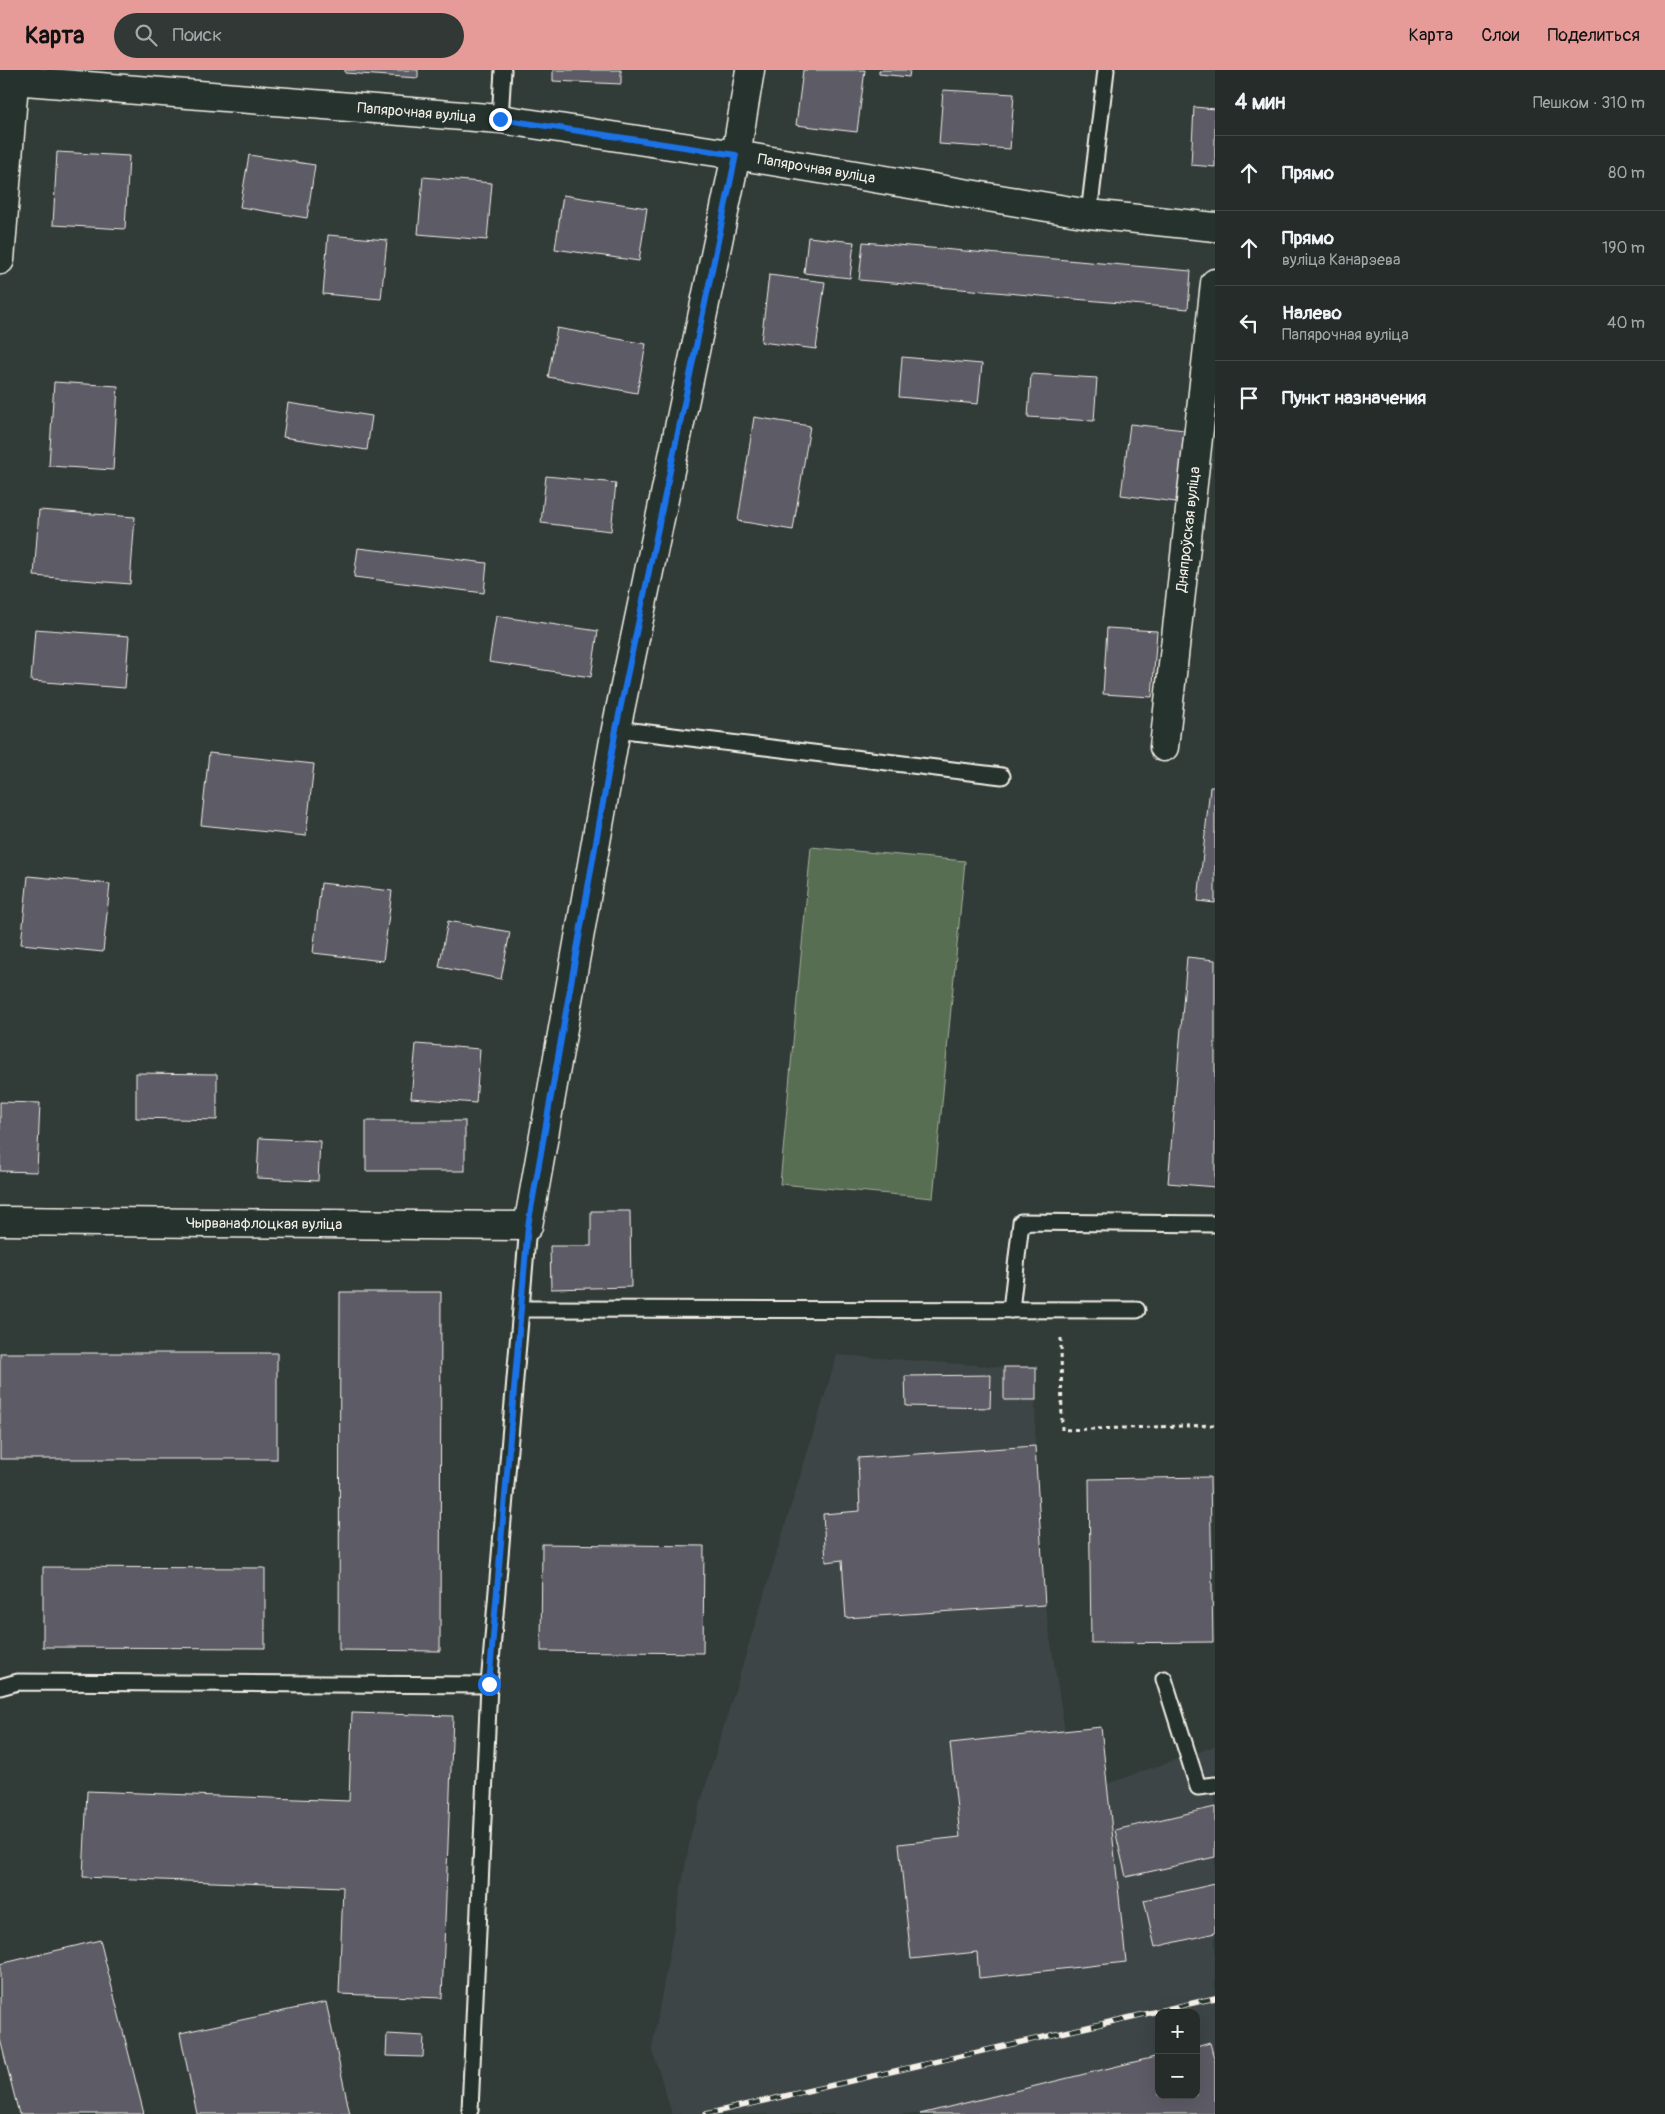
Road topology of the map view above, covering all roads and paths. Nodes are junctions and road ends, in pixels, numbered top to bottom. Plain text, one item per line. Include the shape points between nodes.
1 (503, 70) edge
2 (750, 70) edge
3 (1106, 70) edge
4 (9, 76) edge
5 (500, 119) junction
6 (736, 155) junction
7 (1089, 214) junction
8 (1215, 227) edge
9 (0, 260) edge
10 (1215, 283) edge
11 (616, 729) junction
12 (1164, 747) dead end
13 (1002, 776) dead end
14 (0, 1221) edge
15 (1215, 1224) edge
16 (528, 1226) junction
17 (522, 1309) junction
18 (1011, 1310) junction
19 (1061, 1310) junction
20 (1137, 1310) dead end
21 (1215, 1425) edge
22 (1164, 1679) dead end
23 (489, 1684) junction
24 (0, 1687) edge
25 (1215, 1785) edge
26 (470, 2110) dead end

1 - 5 lane
2 - 6 street
3 - 7 lane
4 - 5 street, Папярочная вуліца
4 - 9 street
5 - 6 street, Папярочная вуліца
6 - 7 street, Папярочная вуліца
6 - 11 street
7 - 8 street, Папярочная вуліца
10 - 12 street, Дняпроўская вуліца
11 - 13 lane
11 - 16 street
14 - 16 street, Чырванафлоцкая вуліца
15 - 18 lane via 1022,1222
16 - 17 lane
17 - 18 lane
17 - 23 lane
18 - 19 lane
19 - 20 lane
19 - 21 path via 1062,1430
22 - 25 lane via 1198,1788
23 - 24 lane via 18,1682
23 - 26 lane

